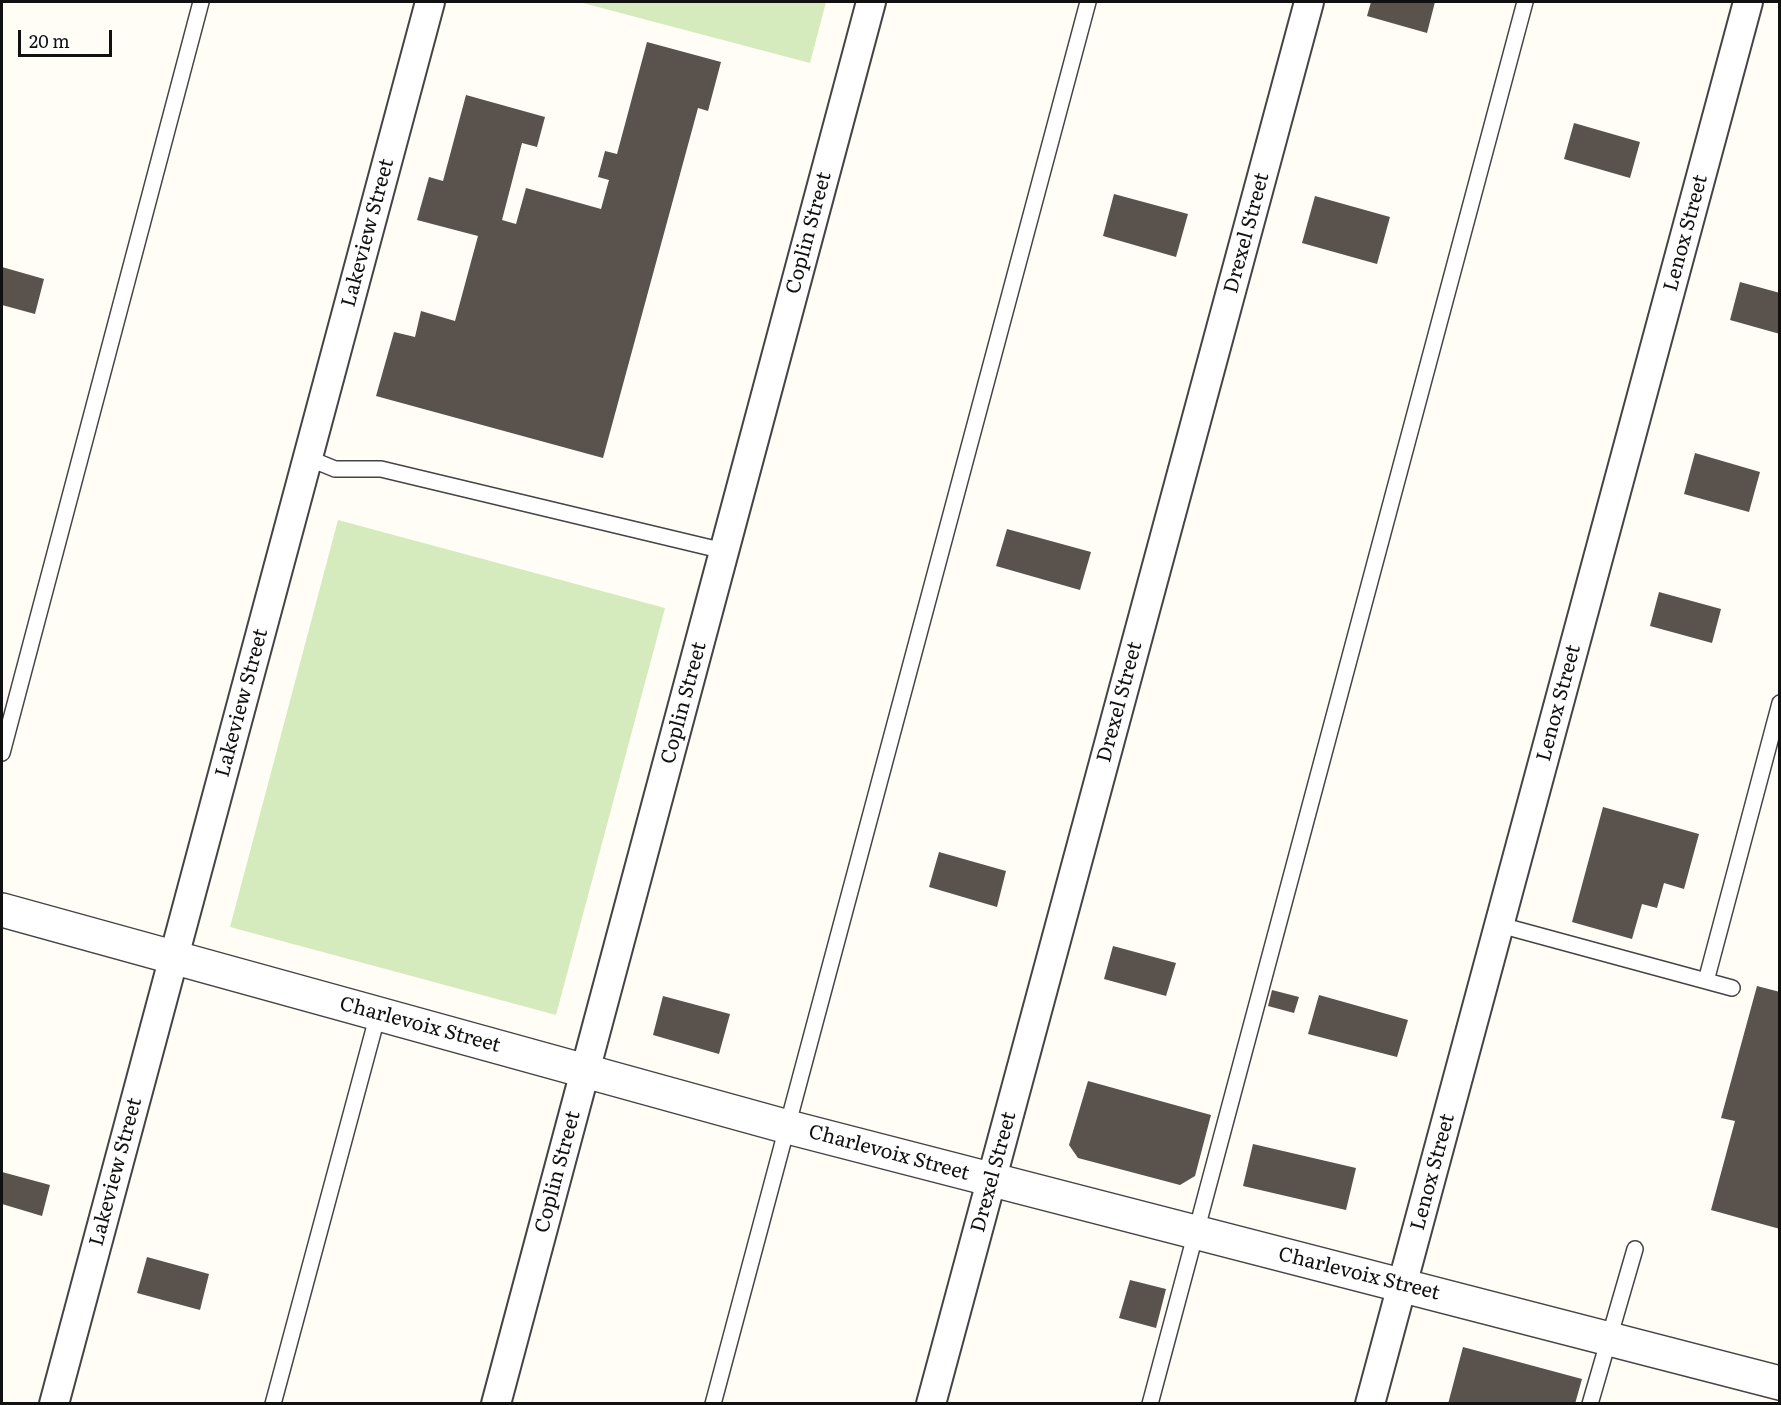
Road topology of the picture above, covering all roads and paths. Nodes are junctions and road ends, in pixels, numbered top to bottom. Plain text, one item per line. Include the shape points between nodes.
1 (201, 2) edge
2 (430, 2) edge
3 (871, 2) edge
4 (1088, 2) edge
5 (1309, 2) edge
6 (1525, 2) edge
7 (1748, 2) edge
8 (308, 458) junction
9 (724, 551) junction
10 (1779, 703) edge
11 (2, 753) edge
12 (2, 910) edge
13 (1500, 925) junction
14 (174, 958) junction
15 (1706, 981) junction
16 (1732, 988) dead end
17 (378, 1014) junction
18 (585, 1071) junction
19 (788, 1127) junction
20 (991, 1180) junction
21 (1197, 1233) junction
22 (1635, 1249) dead end
23 (1403, 1286) junction
24 (1608, 1339) junction
25 (1779, 1383) edge
26 (54, 1404) edge
27 (273, 1404) edge
28 (496, 1404) edge
29 (713, 1404) edge
30 (931, 1404) edge
31 (1150, 1404) edge
32 (1370, 1404) edge
33 (1590, 1404) edge

1 - 11 lane
2 - 8 street, Lakeview Street
3 - 9 street, Coplin Street
4 - 19 lane
5 - 20 street, Drexel Street
6 - 21 lane
7 - 13 street, Lenox Street
8 - 9 lane via 334,469 381,470
8 - 14 street, Lakeview Street
9 - 18 street, Coplin Street
10 - 15 lane
12 - 14 street, Charlevoix Street
13 - 15 lane via 1600,959
13 - 23 street, Lenox Street
14 - 17 street, Charlevoix Street
14 - 26 street, Lakeview Street
15 - 16 lane
17 - 18 street, Charlevoix Street
17 - 27 lane
18 - 19 street, Charlevoix Street
18 - 28 street, Coplin Street
19 - 20 street, Charlevoix Street
19 - 29 lane
20 - 21 street, Charlevoix Street
20 - 30 street, Drexel Street
21 - 23 street, Charlevoix Street
21 - 31 lane
22 - 24 lane
23 - 24 street, Charlevoix Street
23 - 32 street, Lenox Street
24 - 25 street, Charlevoix Street
24 - 33 lane

